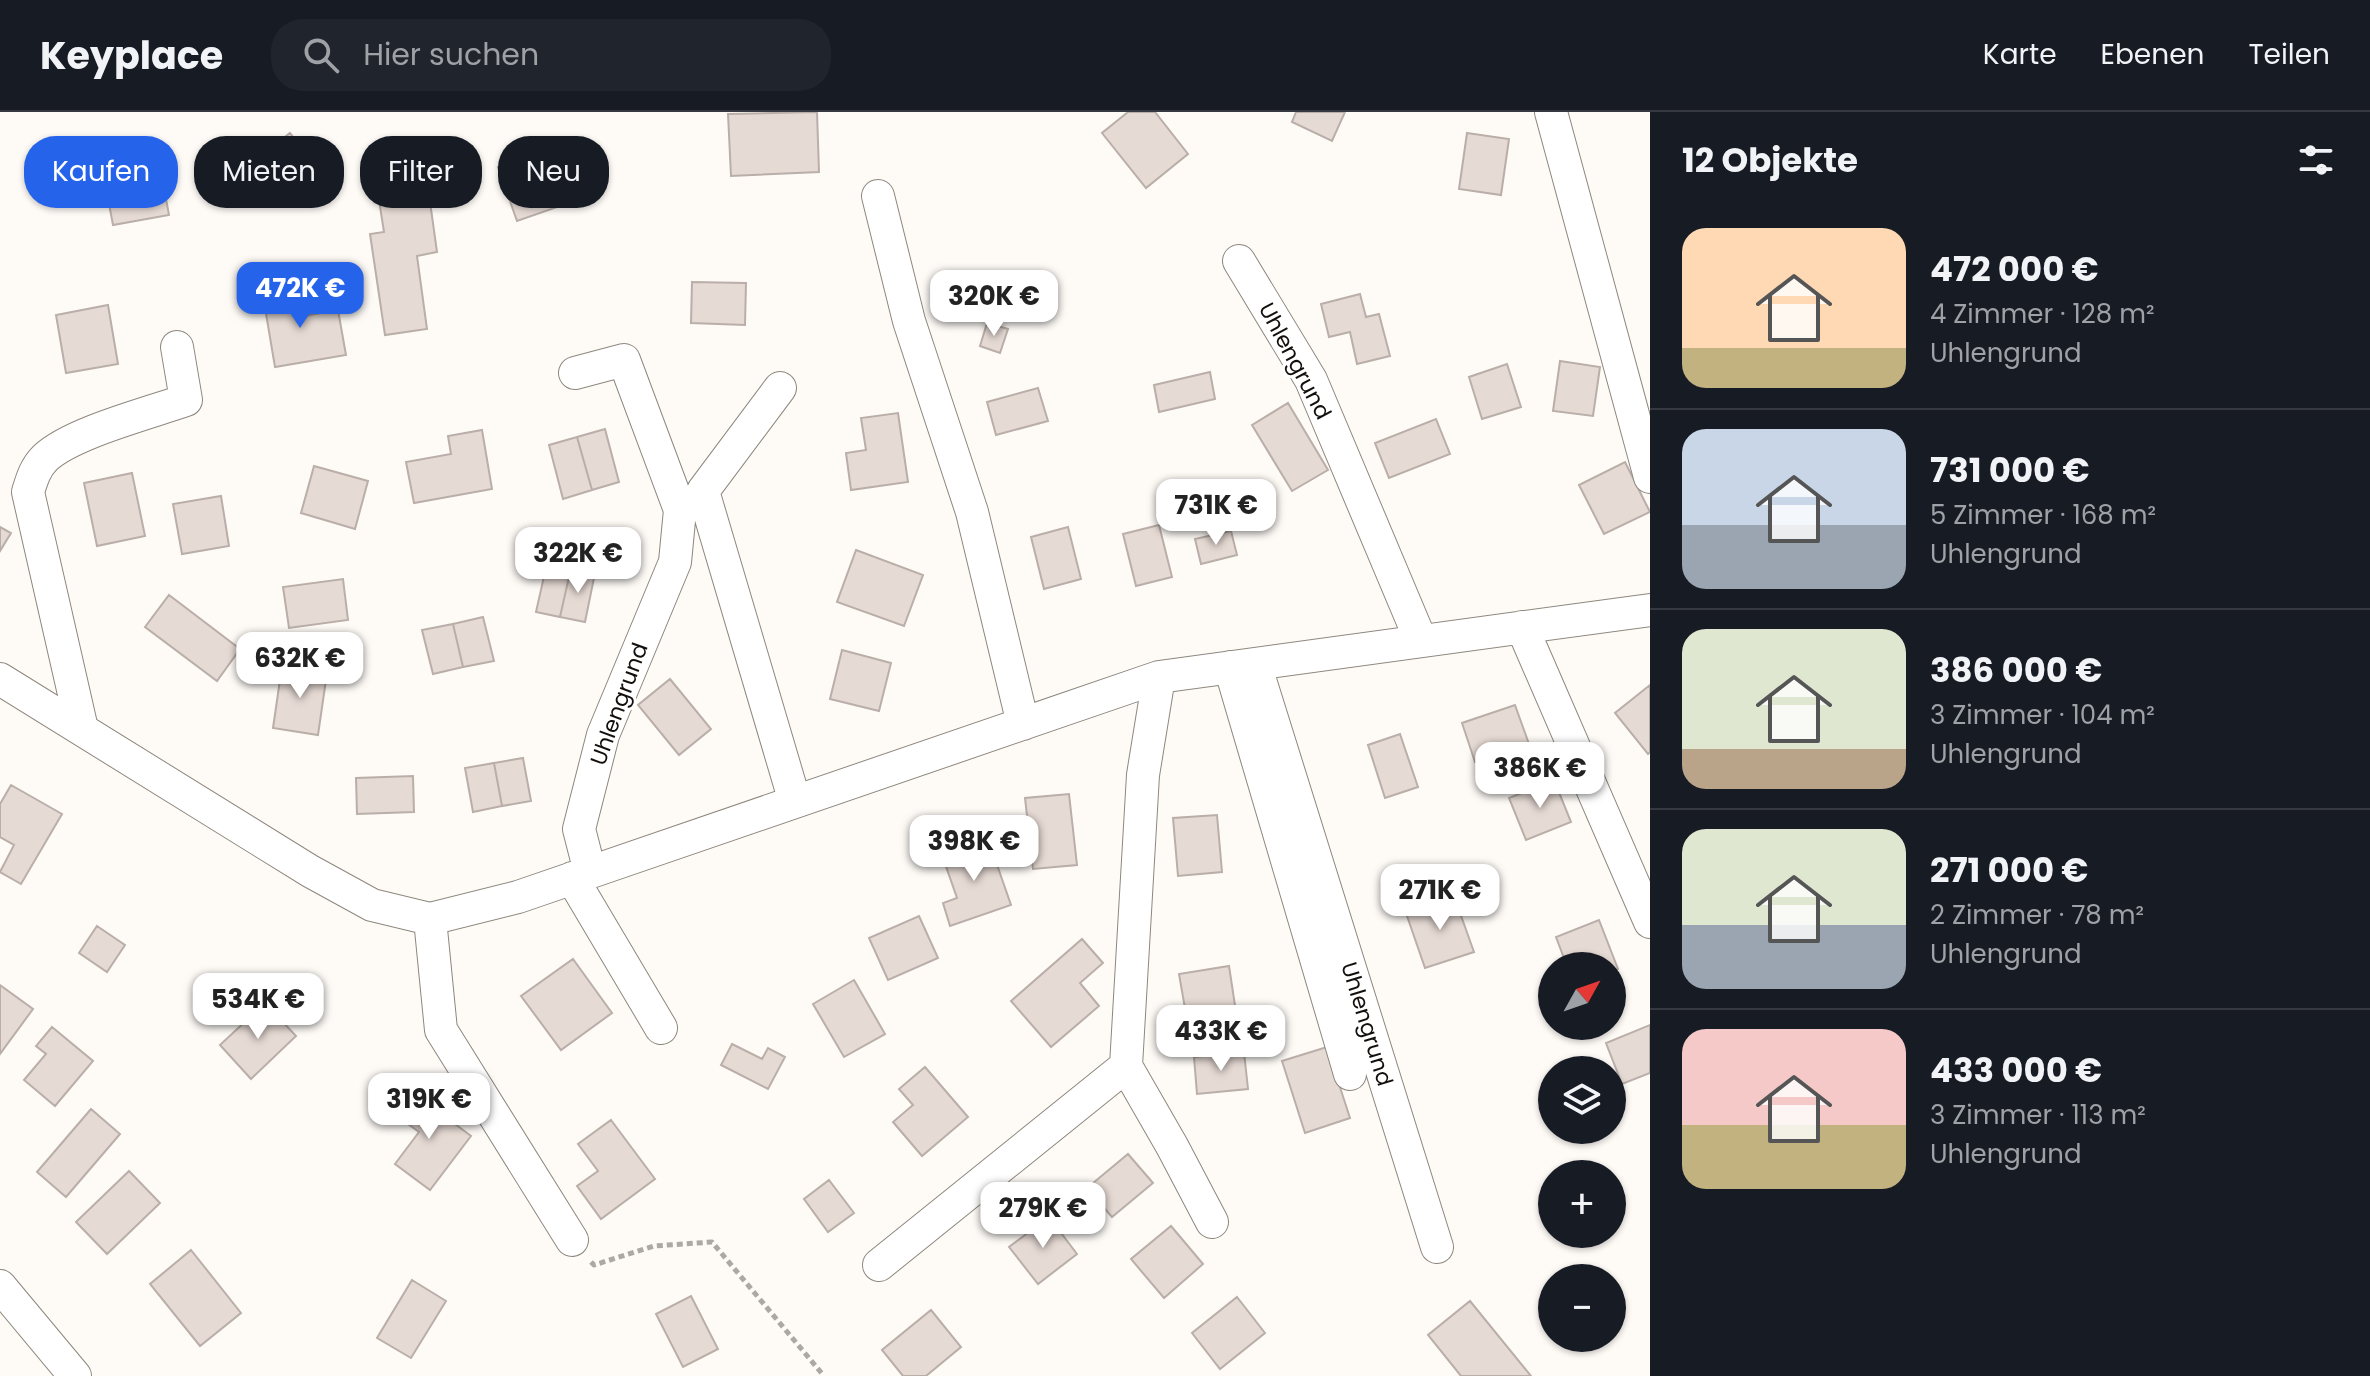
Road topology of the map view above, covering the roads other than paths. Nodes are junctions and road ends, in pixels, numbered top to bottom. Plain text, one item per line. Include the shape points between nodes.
1 (1551, 112) edge
2 (878, 196) dead end
3 (1239, 261) dead end
4 (177, 347) dead end
5 (575, 373) dead end
6 (780, 388) dead end
7 (1650, 477) edge
8 (1650, 610) edge
9 (1522, 627) junction
10 (1421, 641) junction
11 (1242, 666) junction
12 (1159, 677) junction
13 (0, 679) edge
14 (1023, 724) junction
15 (82, 729) junction
16 (795, 802) junction
17 (581, 875) junction
18 (430, 919) junction
19 (1650, 922) edge
20 (661, 1028) dead end
21 (1126, 1066) junction
22 (1350, 1074) dead end
23 (1212, 1222) dead end
24 (572, 1240) road end
25 (1437, 1247) dead end
26 (879, 1265) dead end
27 (0, 1286) edge
28 (75, 1376) edge

1 - 7 street
2 - 14 street via 909,321 972,512
3 - 10 street, Uhlengrund via 1311,380
4 - 15 street via 186,400 68,442 33,473 28,492
5 - 17 street, Uhlengrund via 624,360 680,510 675,562 603,735 579,829
6 - 16 street via 703,491
8 - 9 street
9 - 10 street
9 - 19 street
10 - 11 street
11 - 12 street
11 - 22 street, Uhlengrund
11 - 25 street, Uhlengrund
12 - 14 street
12 - 21 street via 1143,775
13 - 15 street
14 - 16 street
15 - 18 street via 372,905
16 - 17 street
17 - 18 street
17 - 20 street
18 - 24 street via 441,1030
21 - 23 street
21 - 26 street
27 - 28 street

